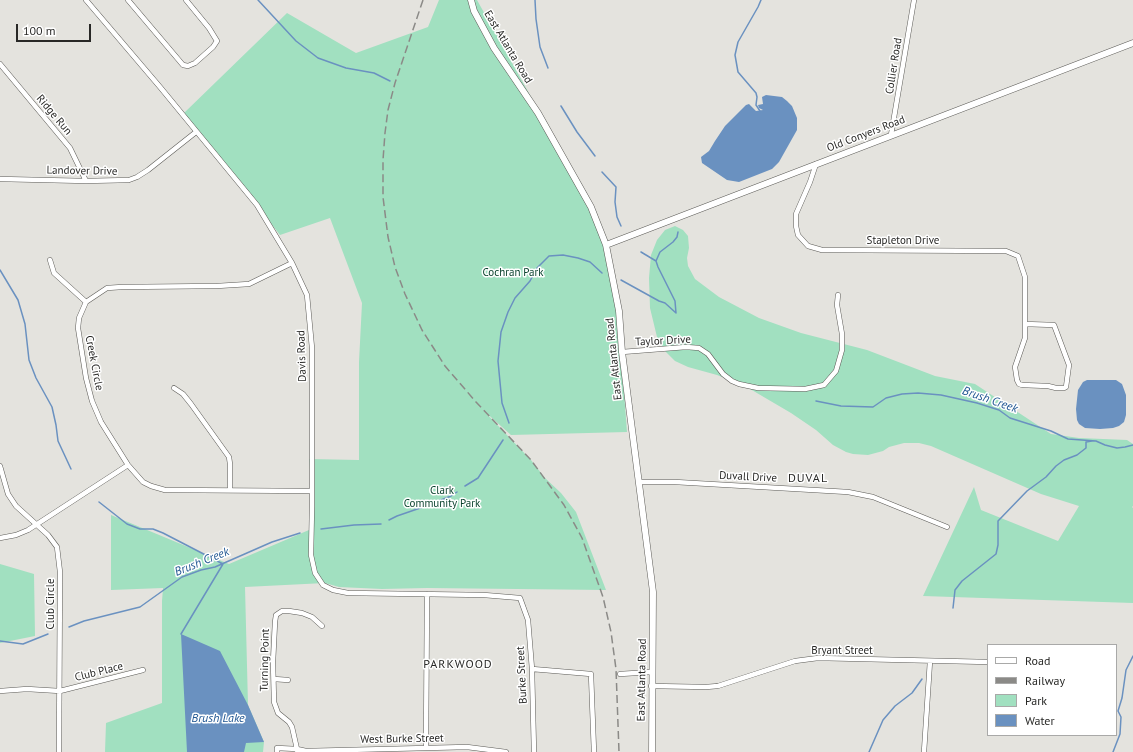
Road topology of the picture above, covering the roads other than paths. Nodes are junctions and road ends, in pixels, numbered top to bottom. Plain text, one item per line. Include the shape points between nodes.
1 (86, 0) edge
2 (128, 0) edge
3 (186, 0) edge
4 (471, 0) edge
5 (914, 0) edge
6 (1133, 43) edge
7 (0, 64) edge
8 (196, 132) junction
9 (891, 135) junction
10 (816, 164) junction
11 (0, 179) edge
12 (86, 181) junction
13 (606, 245) junction
14 (50, 260) dead end
15 (292, 263) junction
16 (838, 295) dead end
17 (86, 302) junction
18 (1025, 324) junction
19 (622, 352) junction
20 (174, 388) dead end
21 (128, 465) junction
22 (0, 466) edge
23 (639, 482) junction
24 (230, 490) junction
25 (312, 491) junction
26 (37, 525) junction
27 (947, 527) dead end
28 (0, 538) edge
29 (427, 594) junction
30 (520, 598) joint
31 (322, 626) dead end
32 (930, 661) junction
33 (987, 662) edge
34 (532, 669) junction
35 (143, 670) dead end
36 (652, 672) junction
37 (620, 674) dead end
38 (274, 679) junction
39 (288, 680) dead end
40 (651, 686) junction
41 (0, 691) edge
42 (60, 691) junction
43 (426, 747) junction
44 (297, 750) edge
45 (60, 752) edge
46 (277, 752) edge
47 (506, 752) edge
48 (534, 752) edge
49 (594, 752) edge
50 (652, 752) edge
51 (924, 752) edge

1 - 8 street, Davis Road
2 - 3 street via 183,65 188,66 213,47 216,41 209,28
4 - 13 street, East Atlanta Road via 474,11 494,48 538,113 591,207
5 - 9 street, Collier Road
6 - 9 street, Old Conyers Road
7 - 12 street, Ridge Run via 70,148
8 - 12 street, Landover Drive via 137,177 119,181
8 - 15 street, Davis Road via 257,205
9 - 10 street, Old Conyers Road
10 - 13 street, Old Conyers Road
10 - 18 street, Stapleton Drive via 796,214 798,235 808,246 822,250 1006,250 1018,256 1025,277
11 - 12 street, Landover Drive
13 - 19 street, East Atlanta Road via 619,311
14 - 17 street via 54,273
15 - 17 street via 249,284 107,288
15 - 25 street, Davis Road via 308,295 312,348
16 - 19 street, Taylor Drive via 842,350 836,371 824,386 805,389 758,388 739,384 723,374 699,348
17 - 21 street, Creek Circle via 78,328 86,378 101,422
18 - 18 street, Stapleton Drive via 1024,338 1015,367 1019,384 1066,387 1069,365 1054,325
19 - 23 street, East Atlanta Road
20 - 24 street via 192,404 228,457
21 - 24 street, Creek Circle via 143,482 158,489
21 - 26 street
22 - 26 street, Club Circle via 8,494 16,506
23 - 27 street, Duvall Drive via 848,492 873,496
23 - 36 street, East Atlanta Road via 653,592
24 - 25 street, Creek Circle
25 - 29 street, Davis Road via 311,555 315,573 323,585 348,593
26 - 28 street via 22,533
26 - 42 street, Club Circle via 57,547 59,559
29 - 30 street, Davis Road
29 - 43 street
30 - 34 street, Burke Street via 528,620
31 - 38 street, Turning Point via 312,617 302,613 282,611 276,615
32 - 33 street, Bryant Street
32 - 40 street, Bryant Street via 818,658 795,661 718,686
32 - 51 street
34 - 48 street, Burke Street
34 - 49 street via 591,674
35 - 42 street, Club Place
36 - 37 street
36 - 40 street, East Atlanta Road
38 - 39 street
38 - 44 street, Turning Point via 276,709 292,727
40 - 50 street, East Atlanta Road
41 - 42 street, Club Place
42 - 45 street, Club Circle
43 - 44 street, West Burke Street
43 - 47 street, West Burke Street via 467,747
44 - 46 street, West Burke Street via 277,748

